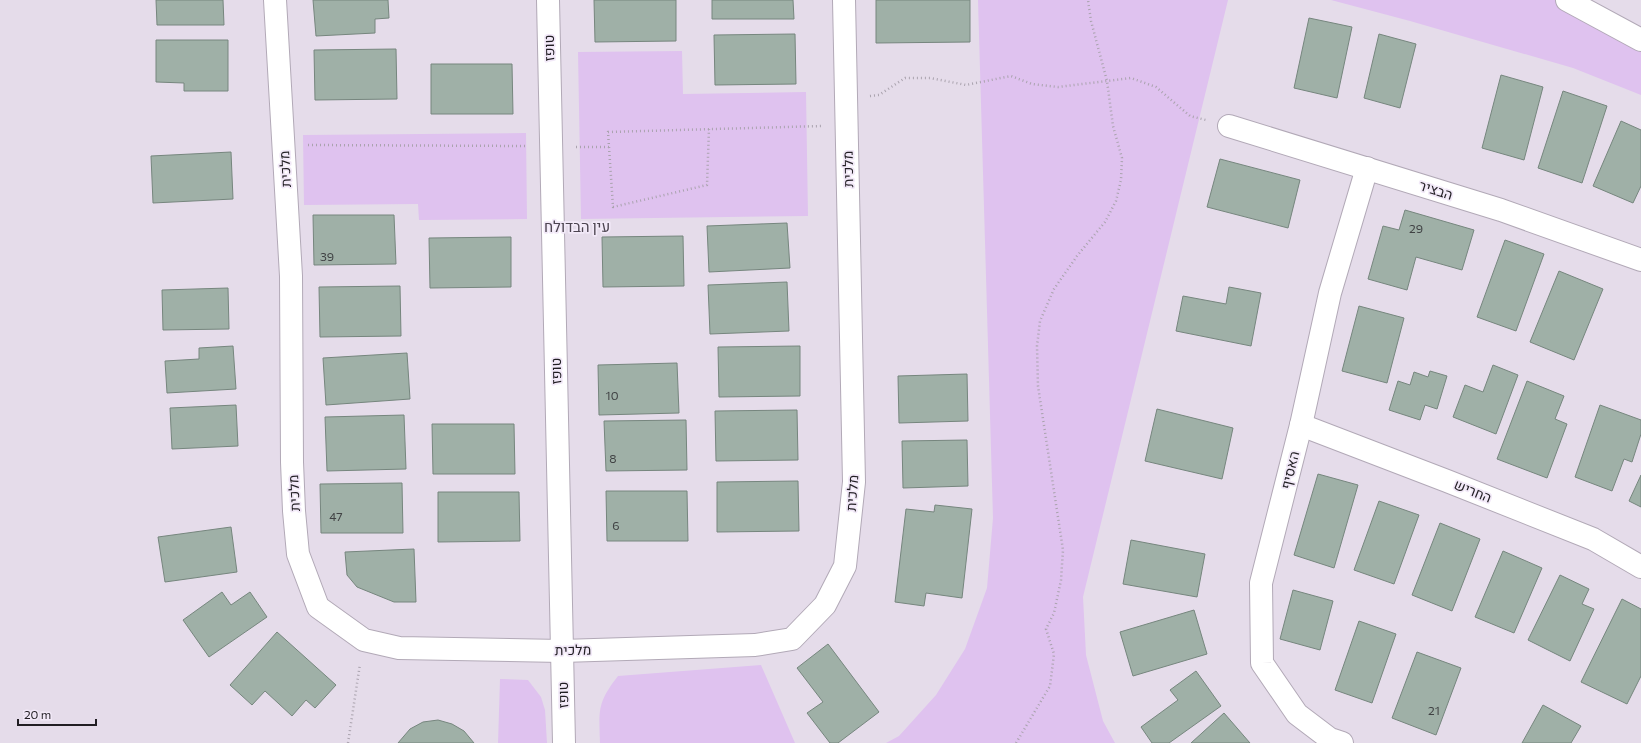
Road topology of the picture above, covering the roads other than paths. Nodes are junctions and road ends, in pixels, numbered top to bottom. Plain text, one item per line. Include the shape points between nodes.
1 (274, 0) edge
2 (548, 0) edge
3 (844, 0) edge
4 (1567, 0) edge
5 (1641, 40) edge
6 (1229, 126) road end
7 (1367, 168) junction
8 (1641, 260) edge
9 (1301, 425) junction
10 (1641, 567) edge
11 (562, 651) junction
12 (564, 743) edge
13 (1342, 743) edge

1 - 11 street, מלכית via 291,276 292,462 298,554 318,606 364,640 399,648
2 - 11 street, טופז
3 - 11 street, מלכית via 854,482 845,566 842,573 825,605 792,639 755,645
4 - 5 street
6 - 7 street, הבציר
7 - 8 street, הבציר via 1501,210
7 - 9 street, האסיף via 1330,293
9 - 10 street, החריש via 1593,539
9 - 13 street, האסיף via 1261,583 1262,663 1297,714 1330,739
11 - 12 street, טופז

